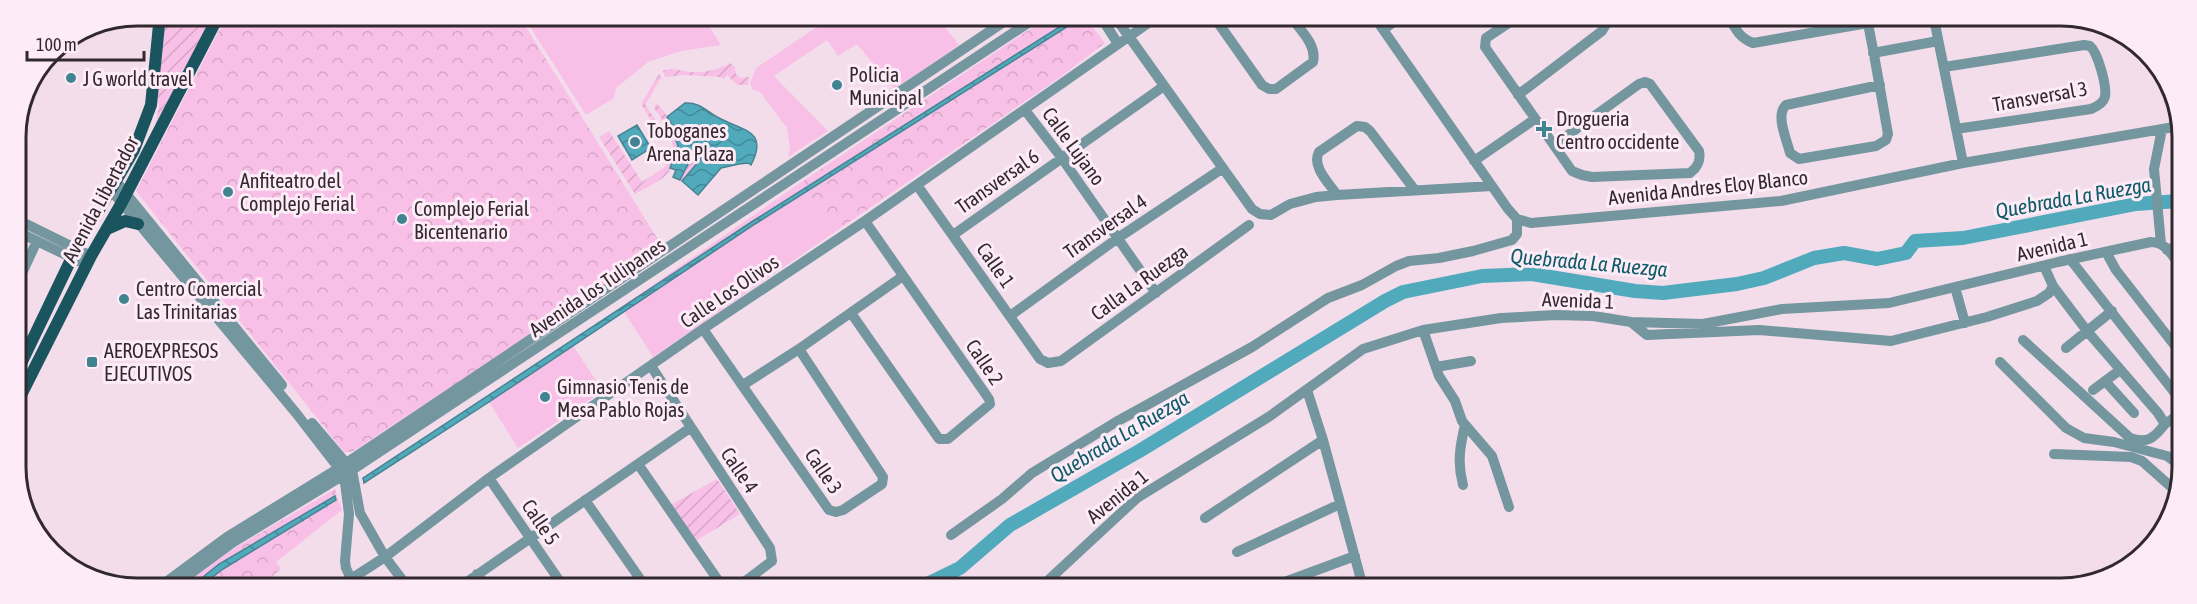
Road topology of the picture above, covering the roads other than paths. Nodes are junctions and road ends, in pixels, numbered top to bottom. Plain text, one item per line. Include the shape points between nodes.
1 (159, 26) edge
2 (213, 26) edge
3 (998, 26) edge
4 (1023, 26) edge
5 (1107, 26) edge
6 (1122, 26) edge
7 (1144, 26) edge
8 (1220, 26) edge
9 (1298, 26) edge
10 (1382, 26) edge
11 (1388, 26) edge
12 (1504, 26) edge
13 (1605, 26) edge
14 (1734, 26) edge
15 (1842, 26) edge
16 (1869, 26) edge
17 (1935, 26) edge
18 (1384, 29) junction
19 (1129, 36) junction
20 (1938, 41) junction
21 (1118, 44) junction
22 (1873, 53) junction
23 (1944, 67) junction
24 (1880, 85) junction
25 (1164, 86) junction
26 (1518, 95) junction
27 (1025, 110) junction
28 (1535, 119) junction
29 (849, 125) junction
30 (2171, 128) edge
31 (1956, 129) junction
32 (2162, 129) junction
33 (856, 137) junction
34 (1554, 145) junction
35 (1061, 157) junction
36 (1474, 161) junction
37 (1963, 163) junction
38 (1224, 168) junction
39 (113, 184) junction
40 (917, 185) junction
41 (1492, 186) junction
42 (1413, 189) junction
43 (1337, 195) junction
44 (124, 199) junction
45 (1517, 219) junction
46 (865, 221) junction
47 (138, 224) junction
48 (26, 225) edge
49 (1249, 225) dead end
50 (106, 229) junction
51 (953, 235) junction
52 (26, 236) edge
53 (1118, 238) junction
54 (37, 241) junction
55 (2172, 245) edge
56 (2164, 247) junction
57 (2106, 252) junction
58 (74, 253) junction
59 (2172, 256) edge
60 (2070, 260) junction
61 (89, 261) junction
62 (26, 265) edge
63 (2044, 266) junction
64 (903, 276) junction
65 (2053, 286) junction
66 (1955, 287) junction
67 (1156, 293) junction
68 (2112, 311) junction
69 (851, 313) junction
70 (1010, 315) junction
71 (1631, 322) junction
72 (1965, 323) junction
73 (703, 329) junction
74 (1423, 330) junction
75 (2087, 331) junction
76 (2023, 340) dead end
77 (2172, 342) edge
78 (2066, 348) dead end
79 (799, 349) junction
80 (26, 353) edge
81 (1471, 361) dead end
82 (2000, 362) dead end
83 (1048, 363) joint
84 (651, 366) junction
85 (1436, 367) junction
86 (2120, 370) junction
87 (2105, 381) junction
88 (26, 385) edge
89 (743, 385) junction
90 (2172, 389) edge
91 (465, 390) junction
92 (1307, 390) junction
93 (2093, 390) dead end
94 (2134, 413) dead end
95 (2172, 419) edge
96 (2165, 424) junction
97 (1465, 425) junction
98 (690, 428) junction
99 (1323, 440) junction
100 (2126, 446) junction
101 (2054, 454) dead end
102 (2172, 460) edge
103 (638, 464) junction
104 (345, 469) junction
105 (489, 478) junction
106 (1463, 485) dead end
107 (2170, 485) edge
108 (585, 500) junction
109 (1340, 504) junction
110 (1509, 507) dead end
111 (360, 513) junction
112 (349, 514) junction
113 (1205, 518) dead end
114 (951, 534) dead end
115 (530, 539) junction
116 (1237, 552) dead end
117 (385, 556) junction
118 (1355, 556) junction
119 (477, 574) junction
120 (171, 578) edge
121 (184, 578) edge
122 (351, 578) edge
123 (352, 578) edge
124 (401, 578) edge
125 (472, 578) edge
126 (480, 578) edge
127 (557, 578) edge
128 (639, 578) edge
129 (716, 578) edge
130 (750, 578) edge
131 (1051, 578) edge
132 (1295, 578) edge
133 (1361, 578) edge

1 - 39 main road via 151,105 134,150
2 - 44 main road, Avenida Libertador
3 - 29 street, Avenida los Tulipanes
4 - 33 street, Avenida los Tulipanes
5 - 21 street
6 - 19 street
7 - 19 street, Calle Los Olivos
8 - 9 street via 1262,85 1269,89 1276,89 1313,62 1312,47
10 - 18 street
11 - 18 street
12 - 26 street via 1484,43
13 - 26 street
14 - 15 street via 1739,35 1753,43
16 - 22 street
17 - 20 street
18 - 36 street
19 - 21 street, Calle Los Olivos
19 - 25 street
20 - 22 street
20 - 23 street
21 - 27 street, Calle Los Olivos
22 - 24 street
23 - 31 street
23 - 31 street, Transversal 3 via 2084,45 2090,46 2098,57 2105,96 2097,106
24 - 24 street via 1888,134 1881,144 1799,159 1790,153 1781,116 1786,105
25 - 35 street, Transversal 6
25 - 38 street
26 - 28 street
27 - 35 street, Calle Lujano
27 - 40 street, Calle Los Olivos
28 - 34 street
28 - 36 street
29 - 33 street
29 - 91 street, Avenida los Tulipanes
30 - 32 street, Avenida Andres Eloy Blanco
31 - 37 street
32 - 37 street, Avenida Andres Eloy Blanco
32 - 56 street via 2154,177
33 - 91 street, Avenida los Tulipanes
34 - 34 street via 1645,82 1700,157 1697,168 1690,173 1592,177 1572,171
35 - 51 street, Transversal 6
35 - 53 street, Calle Lujano
36 - 41 street
37 - 45 street, Avenida Andres Eloy Blanco via 1780,201 1531,223
38 - 43 street via 1252,209 1260,214 1271,215 1290,204
38 - 53 street, Transversal 4
39 - 44 street
39 - 58 main road
40 - 46 street, Calle Los Olivos
40 - 51 street, Calle 1
41 - 42 street
41 - 45 street
42 - 43 street
42 - 43 street via 1370,131 1358,126 1316,158
44 - 47 street
44 - 50 main road, Avenida Libertador
44 - 104 street
45 - 114 street via 1517,234 1512,240 1439,258 1409,261 1328,298 1032,473
46 - 64 street, Calle 2
46 - 73 street, Calle Los Olivos
47 - 50 main road via 125,221
47 - 104 street
48 - 58 street
49 - 67 street, Calla La Ruezga
50 - 61 main road, Avenida Libertador
51 - 70 street, Calle 1
52 - 54 street
53 - 67 street, Calle Lujano
53 - 70 street, Transversal 4
54 - 58 street
54 - 62 street
55 - 56 street, Avenida 1
56 - 57 street, Avenida 1 via 2151,242
56 - 59 street
57 - 60 street, Avenida 1
57 - 77 street
58 - 61 street
58 - 80 main road
60 - 63 street, Avenida 1
60 - 68 street
61 - 88 main road, Avenida Libertador
63 - 65 street
63 - 66 street, Avenida 1
64 - 69 street
64 - 69 street, Calle 2 via 989,399 986,409 948,439 939,439
65 - 72 street via 2037,301
65 - 75 street
66 - 71 street, Avenida 1 via 1889,303 1782,309 1703,324
66 - 72 street
67 - 83 street, Calla La Ruezga via 1061,361
68 - 75 street
68 - 90 street
69 - 79 street
70 - 83 street, Calle 1 via 1040,359
71 - 72 street via 1647,335 1759,330 1891,341
71 - 74 street, Avenida 1 via 1556,315 1501,318
73 - 84 street, Calle Los Olivos
73 - 89 street, Calle 3
74 - 85 street
74 - 92 street, Avenida 1 via 1363,349
75 - 78 street
75 - 86 street
76 - 100 street
79 - 89 street
79 - 89 street, Calle 3 via 884,477 882,484 843,510 829,510
81 - 85 street
82 - 100 street via 2066,428 2084,438
84 - 98 street, Calle 4
84 - 105 street, Calle Los Olivos
85 - 97 street
86 - 87 street
86 - 96 street
87 - 93 street
87 - 94 street
91 - 104 street, Avenida los Tulipanes
92 - 99 street
92 - 131 street, Avenida 1 via 1135,500
95 - 96 street
96 - 100 street via 2156,436
97 - 106 street via 1459,451
97 - 110 street via 1492,456
98 - 103 street
98 - 130 street, Calle 4 via 772,555 772,561
99 - 109 street
99 - 113 street
100 - 101 street
100 - 102 street
100 - 107 street
103 - 108 street
103 - 129 street
104 - 111 street
104 - 112 street
104 - 120 street, Avenida los Tulipanes via 227,537
104 - 121 street, Avenida los Tulipanes
105 - 115 street, Calle 5
105 - 117 street, Calle Los Olivos
108 - 115 street
108 - 128 street
109 - 116 street
109 - 118 street
111 - 112 street
111 - 117 street
112 - 122 street, Calle Los Olivos via 345,561
115 - 119 street
115 - 127 street, Calle 5
117 - 123 street, Calle Los Olivos
117 - 124 street
118 - 132 street
118 - 133 street
119 - 125 street
119 - 126 street

